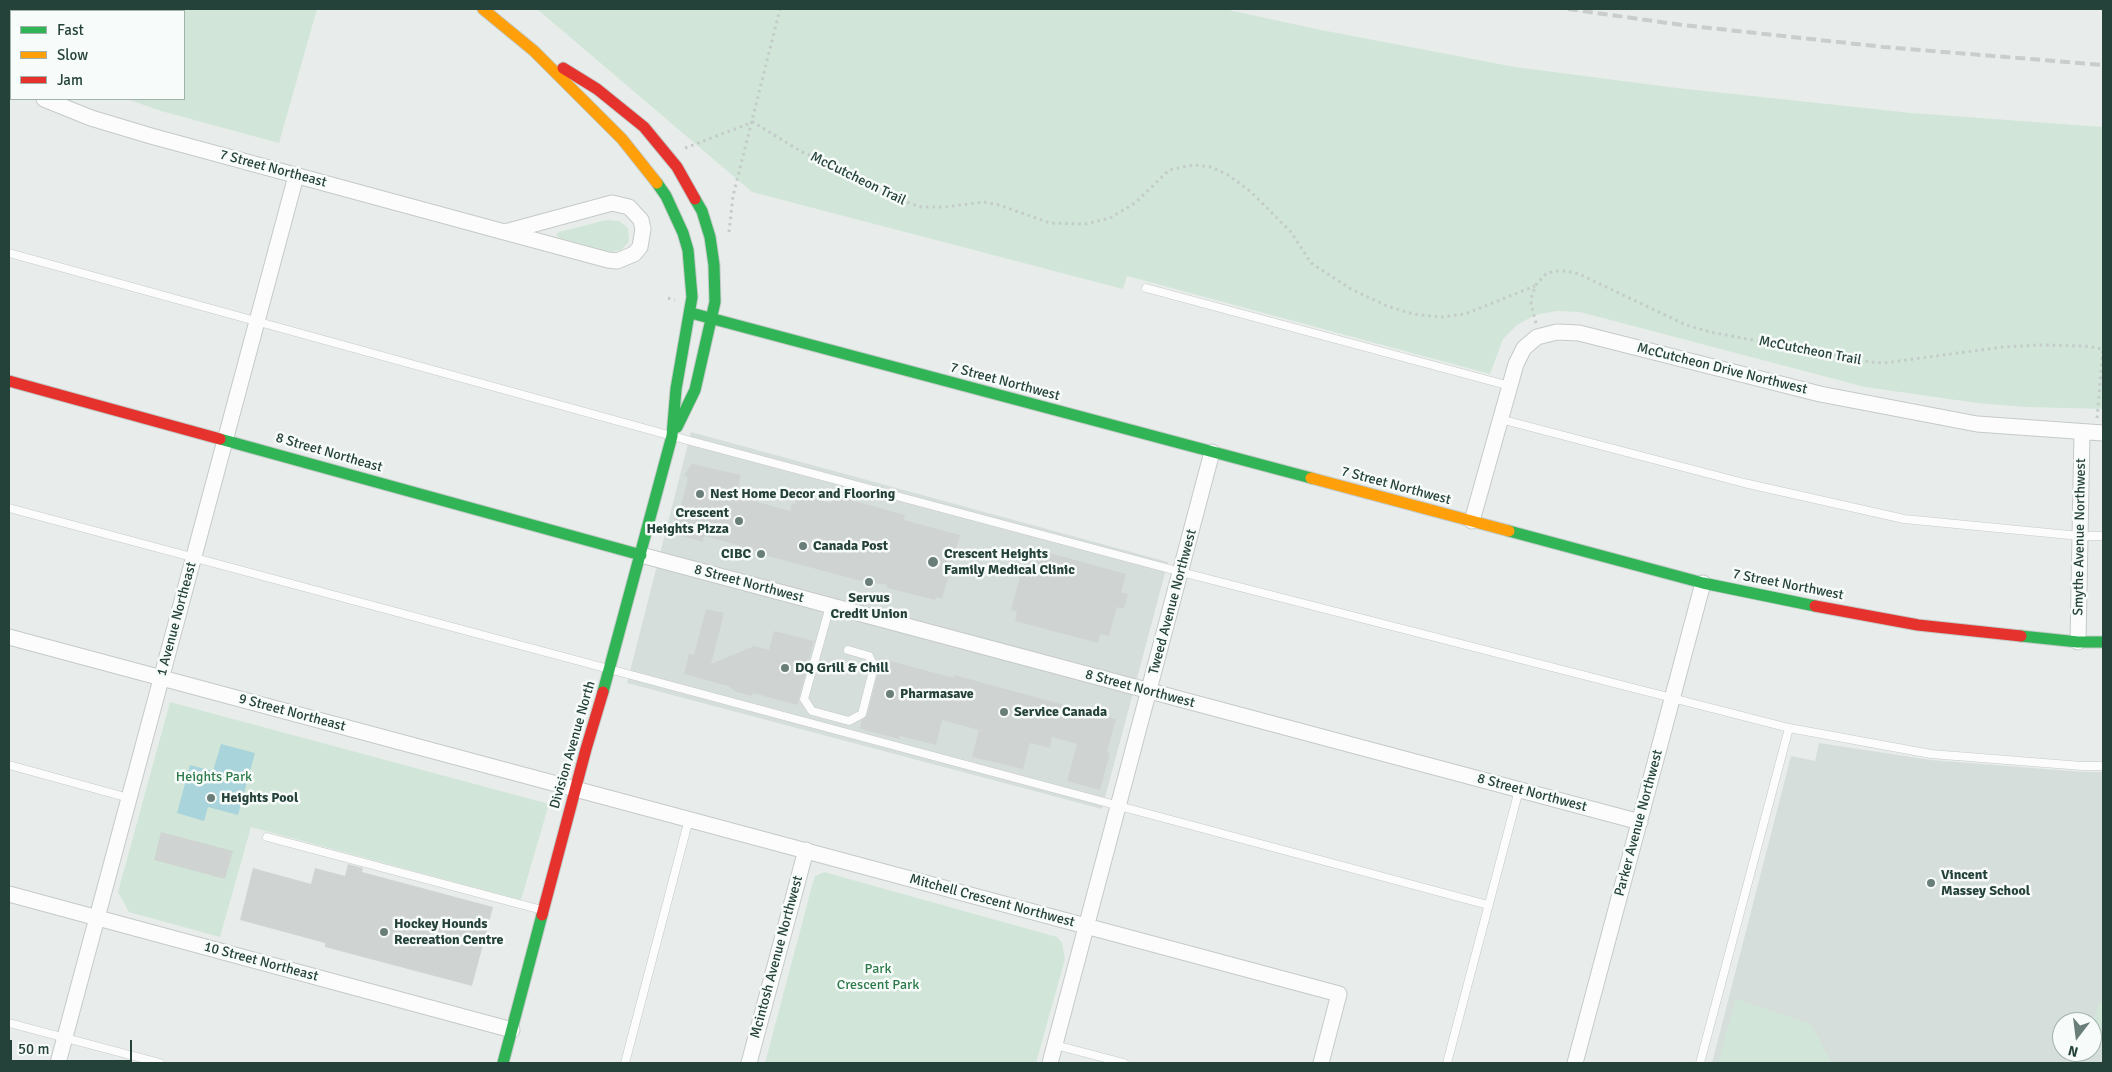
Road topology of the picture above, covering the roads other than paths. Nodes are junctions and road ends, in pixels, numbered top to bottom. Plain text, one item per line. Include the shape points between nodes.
1 (483, 9) edge
2 (534, 51) junction
3 (47, 100) edge
4 (296, 176) junction
5 (504, 232) junction
6 (9, 253) edge
7 (1146, 288) dead end
8 (691, 313) junction
9 (712, 320) junction
10 (257, 321) junction
11 (9, 381) edge
12 (1510, 386) junction
13 (1500, 419) junction
14 (2094, 433) edge
15 (672, 436) junction
16 (226, 439) junction
17 (1212, 452) junction
18 (9, 508) edge
19 (1472, 522) junction
20 (2080, 536) junction
21 (2103, 536) edge
22 (641, 555) junction
23 (194, 558) junction
24 (1181, 572) junction
25 (1703, 583) junction
26 (830, 606) junction
27 (9, 637) edge
28 (2078, 642) junction
29 (2103, 642) edge
30 (848, 650) dead end
31 (610, 670) junction
32 (161, 678) junction
33 (1149, 691) junction
34 (1672, 698) junction
35 (1788, 728) junction
36 (9, 765) edge
37 (2103, 766) edge
38 (576, 789) junction
39 (1518, 790) junction
40 (129, 798) junction
41 (1119, 806) junction
42 (689, 819) junction
43 (1640, 822) junction
44 (267, 837) dead end
45 (806, 850) junction
46 (9, 894) edge
47 (1488, 904) junction
48 (544, 911) junction
49 (97, 918) junction
50 (1087, 926) junction
51 (9, 1023) edge
52 (512, 1030) junction
53 (65, 1038) junction
54 (1055, 1045) junction
55 (58, 1063) edge
56 (160, 1063) edge
57 (503, 1063) edge
58 (625, 1063) edge
59 (749, 1063) edge
60 (1050, 1063) edge
61 (1124, 1063) edge
62 (1321, 1063) edge
63 (1447, 1063) edge
64 (1575, 1063) edge
65 (1700, 1063) edge

1 - 2 street
2 - 8 street, Division Avenue North via 622,139 647,168 676,214 688,250
2 - 9 street, Division Avenue North via 616,103 644,127 682,174 702,211 710,237 716,284
3 - 4 street, 7 Street Northeast via 100,120
4 - 5 street, 7 Street Northeast
4 - 10 street, 1 Avenue Northeast
5 - 5 street, 7 Street Northeast via 618,261 626,259 640,247 643,229 641,220 630,207 612,203
6 - 10 lane
7 - 12 lane
8 - 9 street, 7 Street Northwest
8 - 15 street, Division Avenue North via 676,389
9 - 15 street, Division Avenue North via 695,390
9 - 17 street, 7 Street Northwest
10 - 15 lane
10 - 16 street, 1 Avenue Northeast
11 - 16 street, 8 Street Northeast
12 - 13 street, McCutcheon Drive Northwest
12 - 14 street, McCutcheon Drive Northwest via 1524,348 1537,337 1557,332 1580,333 1820,394 1977,424
13 - 19 street, McCutcheon Drive Northwest
13 - 20 lane via 1744,483 1904,519
14 - 20 street, Smythe Avenue Northwest
15 - 22 street, Division Avenue North
15 - 24 lane
16 - 22 street, 8 Street Northeast
16 - 23 street, 1 Avenue Northeast
17 - 19 street, 7 Street Northwest
17 - 24 street, Tweed Avenue Northwest
18 - 23 lane
19 - 25 street, 7 Street Northwest
20 - 21 lane
20 - 28 street, Smythe Avenue Northwest
22 - 26 street, 8 Street Northwest
22 - 31 street, Division Avenue North
23 - 31 lane
23 - 32 street, 1 Avenue Northeast
24 - 33 street, Tweed Avenue Northwest
24 - 34 lane
25 - 28 street, 7 Street Northwest via 1918,624
25 - 34 street, Parker Avenue Northwest
26 - 30 lane via 804,699 812,711 849,721 862,714 874,667 869,656
26 - 33 street, 8 Street Northwest
27 - 32 street, 9 Street Northeast
28 - 29 street, 7 Street Northwest
31 - 38 street, Division Avenue North
31 - 41 lane
32 - 38 street, 9 Street Northeast
32 - 40 street, 1 Avenue Northeast
33 - 39 street, 8 Street Northwest
33 - 41 street, Tweed Avenue Northwest
34 - 35 lane
34 - 43 street, Parker Avenue Northwest
35 - 37 lane via 1931,754
35 - 65 lane
36 - 40 lane
38 - 42 street, Mitchell Crescent Northwest
38 - 48 street, Division Avenue North
39 - 43 street, 8 Street Northwest
39 - 47 lane
40 - 49 street, 1 Avenue Northeast
41 - 47 lane
41 - 50 street, Tweed Avenue Northwest
42 - 45 street, Mitchell Crescent Northwest
42 - 58 lane
43 - 64 street, Parker Avenue Northwest
44 - 48 lane
45 - 50 street, Mitchell Crescent Northwest
45 - 59 street, Mcintosh Avenue Northwest
46 - 49 street, 10 Street Northeast
47 - 63 lane
48 - 52 street, Division Avenue North
49 - 52 street, 10 Street Northeast
49 - 53 street, 1 Avenue Northeast
50 - 54 street, Tweed Avenue Northwest
50 - 62 street, Mitchell Crescent Northwest via 1339,994
51 - 53 lane
52 - 57 street, Division Avenue North
53 - 55 street, 1 Avenue Northeast
53 - 56 lane
54 - 60 street, Tweed Avenue Northwest
54 - 61 lane

